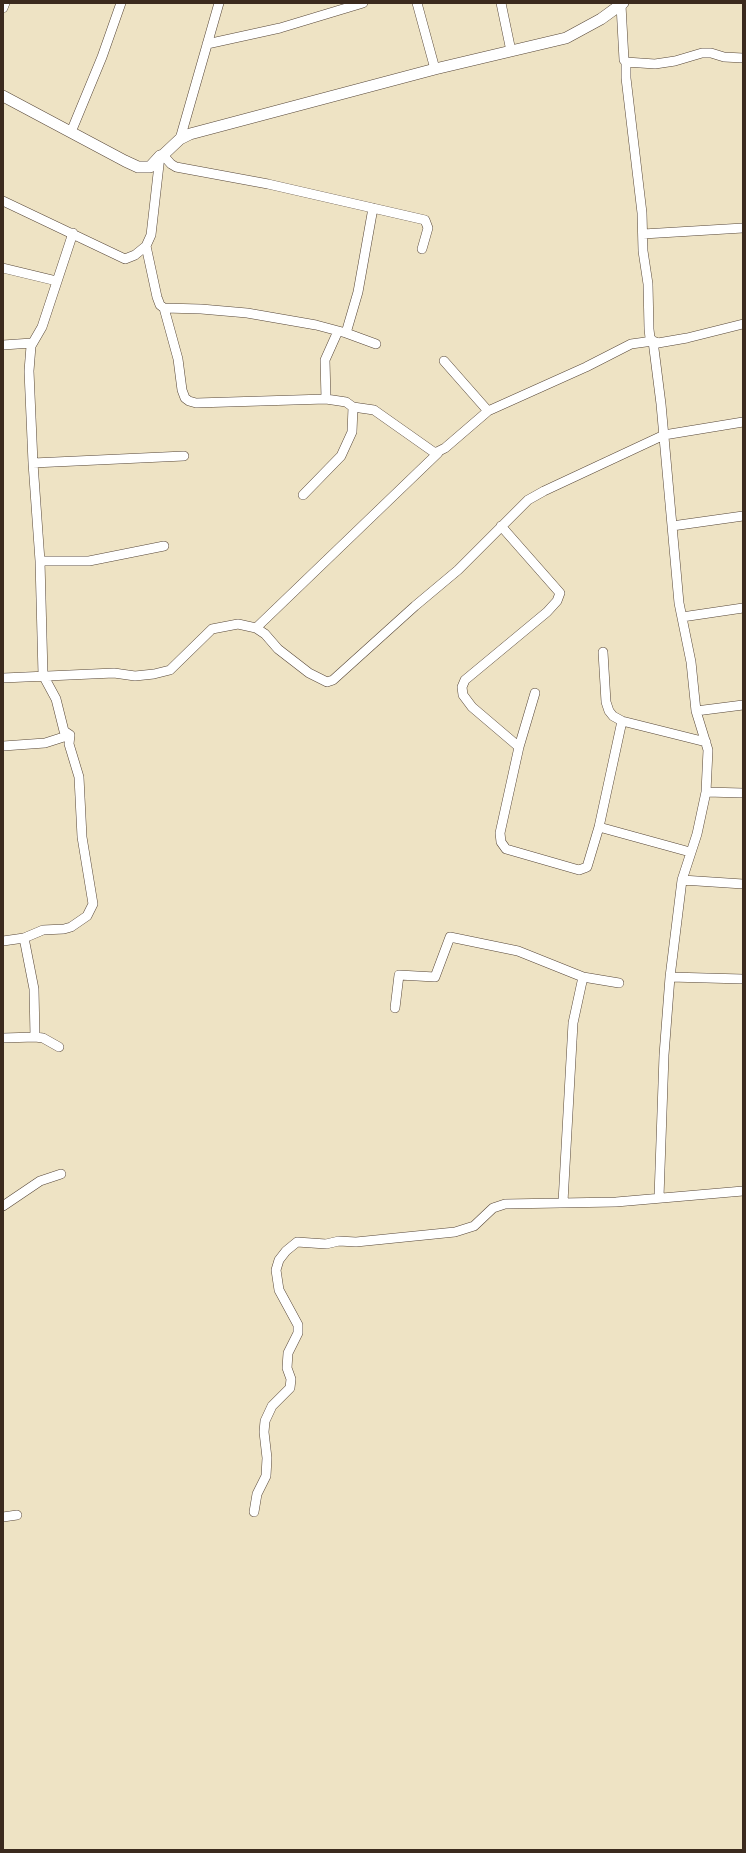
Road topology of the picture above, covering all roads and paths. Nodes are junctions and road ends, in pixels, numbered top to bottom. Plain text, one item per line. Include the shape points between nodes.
1 (5, 3) edge
2 (122, 3) edge
3 (219, 3) edge
4 (328, 3) edge
5 (363, 3) edge
6 (417, 3) edge
7 (501, 3) edge
8 (622, 4) edge
9 (3, 8) edge
10 (330, 13) junction
11 (207, 44) junction
12 (511, 51) junction
13 (743, 58) edge
14 (626, 62) junction
15 (435, 69) junction
16 (3, 96) edge
17 (71, 132) junction
18 (180, 139) junction
19 (162, 156) junction
20 (3, 201) edge
21 (373, 208) junction
22 (743, 228) edge
23 (73, 233) junction
24 (643, 234) junction
25 (146, 246) junction
26 (422, 249) dead end
27 (3, 268) edge
28 (57, 281) junction
29 (164, 308) junction
30 (743, 324) edge
31 (342, 332) junction
32 (653, 341) junction
33 (32, 343) junction
34 (376, 344) dead end
35 (3, 346) edge
36 (444, 361) dead end
37 (326, 399) junction
38 (353, 407) junction
39 (488, 411) junction
40 (743, 422) edge
41 (664, 435) junction
42 (438, 453) junction
43 (184, 456) dead end
44 (33, 463) junction
45 (303, 495) dead end
46 (743, 516) edge
47 (501, 526) junction
48 (672, 526) junction
49 (164, 546) dead end
50 (40, 561) junction
51 (743, 608) edge
52 (682, 617) junction
53 (256, 628) junction
54 (603, 652) dead end
55 (43, 675) junction
56 (3, 678) edge
57 (535, 693) dead end
58 (743, 705) edge
59 (696, 711) junction
60 (622, 722) junction
61 (70, 735) junction
62 (706, 742) junction
63 (3, 746) edge
64 (519, 747) junction
65 (706, 792) junction
66 (743, 793) edge
67 (599, 827) junction
68 (690, 852) junction
69 (682, 880) junction
70 (743, 884) edge
71 (24, 938) junction
72 (3, 941) edge
73 (583, 977) junction
74 (670, 977) junction
75 (743, 979) edge
76 (619, 983) dead end
77 (395, 1008) dead end
78 (35, 1037) junction
79 (3, 1038) edge
80 (59, 1047) dead end
81 (61, 1174) dead end
82 (743, 1191) edge
83 (659, 1197) junction
84 (563, 1202) junction
85 (3, 1206) edge
86 (254, 1512) dead end
87 (17, 1515) dead end
88 (3, 1517) edge

1 - 9 street
2 - 17 street
3 - 11 street
4 - 10 street
5 - 10 street
6 - 15 street
7 - 12 street
8 - 12 street via 575,35
8 - 14 street
10 - 11 street via 280,28
11 - 18 street
12 - 15 street
13 - 14 street via 702,53 655,64
14 - 24 street
15 - 18 street via 203,130
16 - 17 street
17 - 19 street via 138,167 150,167
18 - 19 street
19 - 21 street via 176,167 268,184
19 - 25 street via 151,235
20 - 23 street
21 - 26 street via 425,220 428,228
21 - 31 street via 360,284
22 - 24 street
23 - 25 street via 125,259
23 - 28 street
24 - 32 street via 649,329
25 - 29 street via 157,297
27 - 28 street
28 - 33 street via 42,328
29 - 31 street via 247,314 316,325
29 - 37 street via 178,359 182,390 189,401 196,403
30 - 32 street via 687,338 658,343
31 - 34 street
31 - 37 street via 324,360
32 - 39 street via 631,344 586,368
32 - 41 street
33 - 35 street
33 - 44 street via 29,371
36 - 39 street
37 - 38 street via 346,402
38 - 42 street via 374,410 431,451
38 - 45 street via 352,432 341,456
39 - 42 street
40 - 41 street
41 - 47 street via 544,491 528,500
41 - 48 street
42 - 53 street
43 - 44 street
44 - 50 street
46 - 48 street
47 - 53 street via 458,570 333,680 327,682 309,673 287,657
47 - 64 street via 560,593 557,601 547,612 465,680 462,687 463,695 472,707
48 - 52 street
49 - 50 street via 89,561
50 - 55 street
51 - 52 street
52 - 59 street via 691,662
53 - 55 street via 238,624 212,629 170,670 154,674
54 - 60 street via 606,702 613,716
55 - 56 street
55 - 61 street via 56,699 64,731
57 - 64 street
58 - 59 street
59 - 62 street
60 - 62 street
60 - 67 street
61 - 63 street via 45,743
61 - 71 street via 69,744 78,777 82,837 93,904 87,916 72,927 43,930
62 - 65 street
64 - 67 street via 500,833 501,842 506,850 579,870 588,863
65 - 66 street
65 - 68 street
67 - 68 street
68 - 69 street
69 - 70 street
69 - 74 street
71 - 72 street
71 - 78 street via 34,989
73 - 76 street
73 - 77 street via 518,952 450,937 436,977 399,975
73 - 84 street via 573,1023
74 - 75 street
74 - 83 street via 664,1055
78 - 79 street
78 - 80 street via 43,1038
81 - 85 street via 40,1181
82 - 83 street
83 - 84 street via 616,1202
84 - 86 street via 505,1204 493,1208 474,1226 455,1232 326,1244 297,1242 286,1251 279,1260 276,1280 298,1325 298,1333 288,1353 290,1388 272,1406 265,1421 266,1476 257,1494
87 - 88 street

